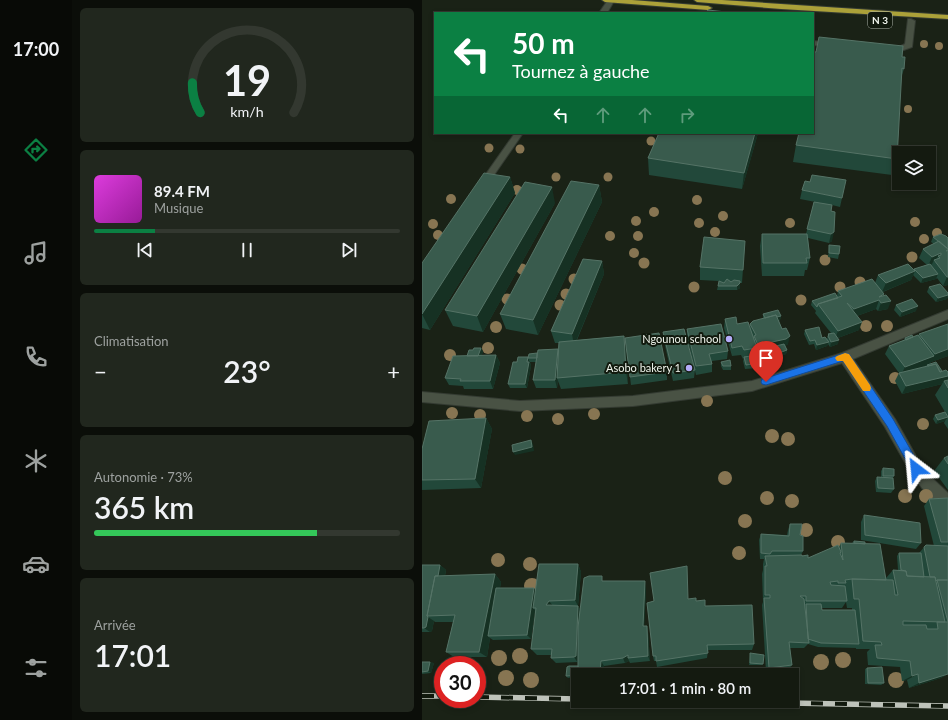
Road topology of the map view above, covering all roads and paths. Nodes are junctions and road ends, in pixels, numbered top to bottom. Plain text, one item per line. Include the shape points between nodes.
1 (608, 0) edge
2 (697, 0) edge
3 (731, 2) edge
4 (781, 10) edge
5 (602, 12) edge
6 (760, 12) edge
7 (814, 16) edge
8 (948, 17) edge
9 (911, 21) junction
10 (948, 22) edge
11 (814, 43) edge
12 (844, 46) edge
13 (883, 49) edge
14 (518, 134) edge
15 (475, 196) edge
16 (948, 314) edge
17 (845, 357) junction
18 (422, 398) edge
19 (948, 502) edge

1 - 5 street
1 - 6 highway
2 - 3 highway, N 3
3 - 4 highway, N 3
4 - 8 highway, N 3
7 - 9 highway, N 3
9 - 10 highway, N 3
9 - 13 street via 909,45 898,50
11 - 12 street
14 - 15 street
16 - 17 street
17 - 18 street via 752,386 634,401 520,406
17 - 19 street via 890,422 916,469

